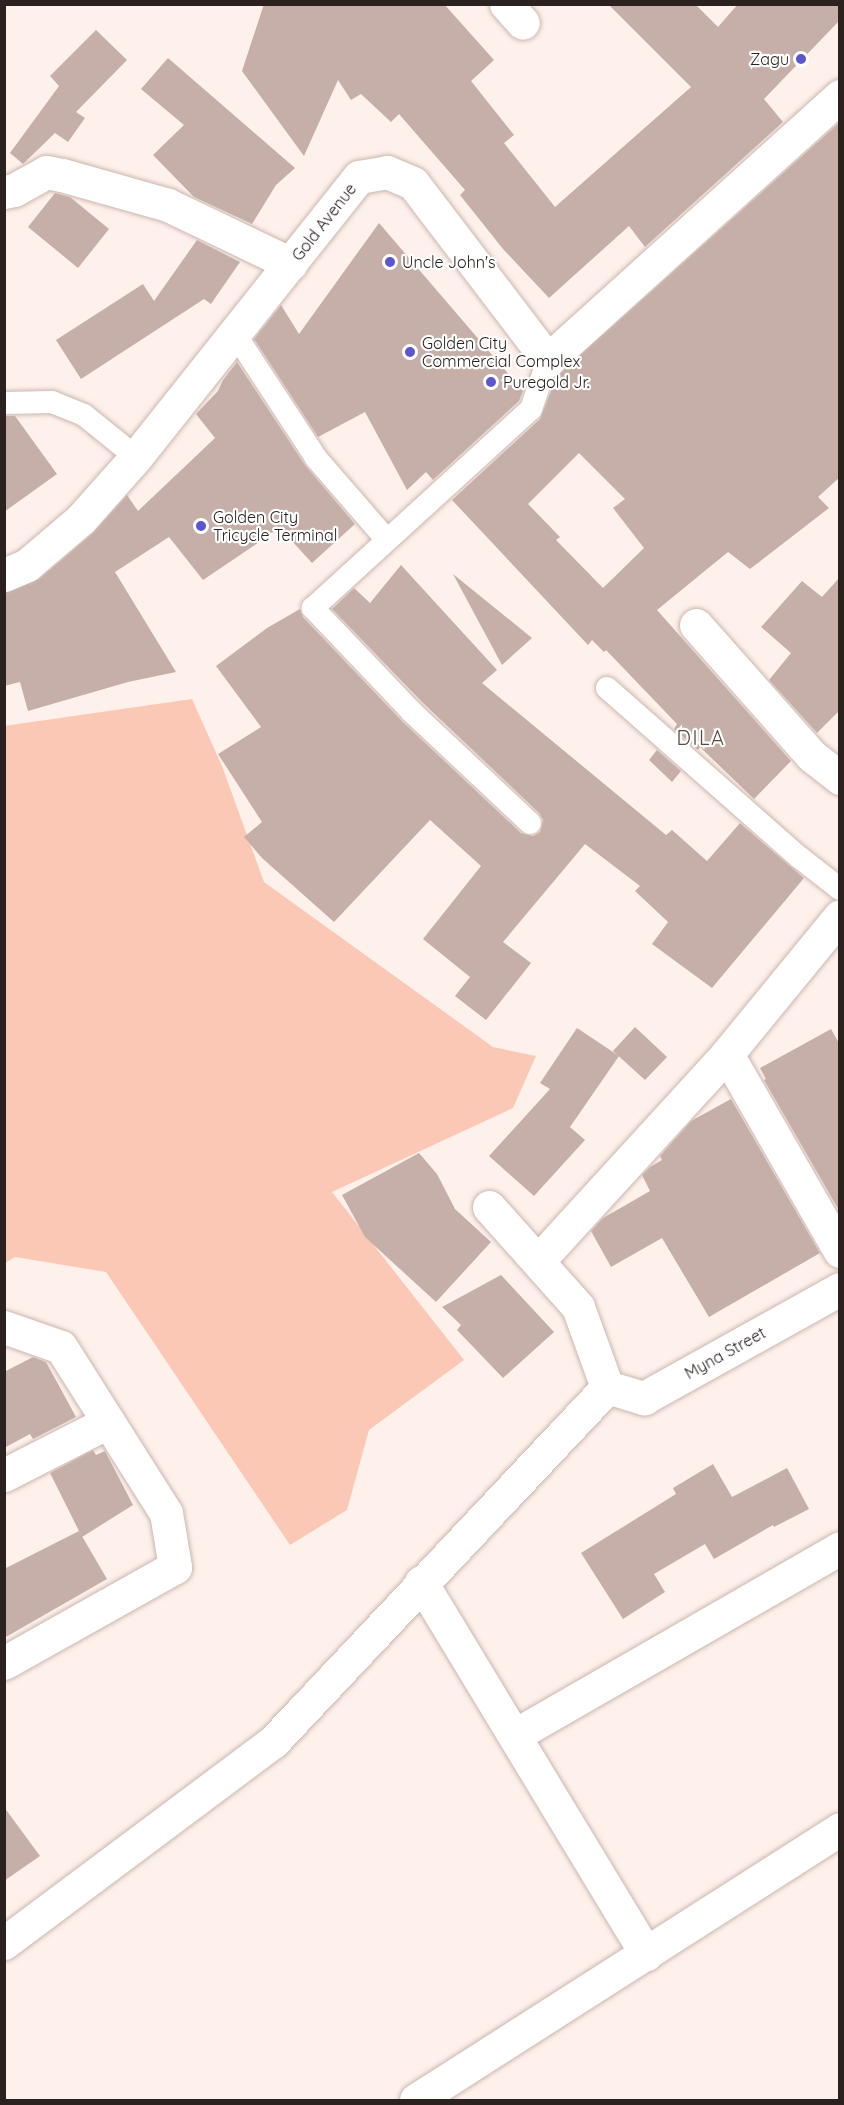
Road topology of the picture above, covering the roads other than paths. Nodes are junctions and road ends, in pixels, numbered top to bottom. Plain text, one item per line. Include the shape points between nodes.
1 (840, 96) edge
2 (4, 192) edge
3 (291, 264) junction
4 (235, 334) junction
5 (548, 360) junction
6 (4, 403) edge
7 (136, 457) junction
8 (387, 540) junction
9 (4, 575) edge
10 (696, 625) dead end
11 (607, 688) dead end
12 (840, 778) edge
13 (530, 823) dead end
14 (840, 889) edge
15 (840, 916) edge
16 (727, 1053) junction
17 (489, 1207) dead end
18 (840, 1251) edge
19 (539, 1260) junction
20 (840, 1289) edge
21 (4, 1327) edge
22 (607, 1387) junction
23 (108, 1422) junction
24 (4, 1475) edge
25 (840, 1548) edge
26 (421, 1582) junction
27 (4, 1663) edge
28 (515, 1735) junction
29 (840, 1829) edge
30 (4, 1943) edge
31 (645, 1954) junction
32 (416, 2100) edge

1 - 5 street
2 - 3 street via 46,172 62,175 168,205
3 - 4 street, Gold Avenue
3 - 5 street, Gold Avenue via 359,177 387,172 413,183
4 - 7 street, Gold Avenue
4 - 8 lane via 316,458
5 - 8 lane via 531,409
6 - 7 lane via 52,402 84,415
7 - 9 street, Gold Avenue via 81,519 27,565
8 - 13 lane via 313,608 412,712
10 - 12 street via 812,756
11 - 14 lane
15 - 16 street
16 - 18 street
16 - 19 street
17 - 19 street
19 - 22 street via 578,1307
20 - 22 street, Myna Street via 644,1398
21 - 23 street via 61,1347
22 - 26 street
23 - 24 street
23 - 27 street via 166,1513 175,1567
25 - 28 street
26 - 28 street
26 - 30 street via 273,1742
28 - 31 street
29 - 31 street
31 - 32 street

